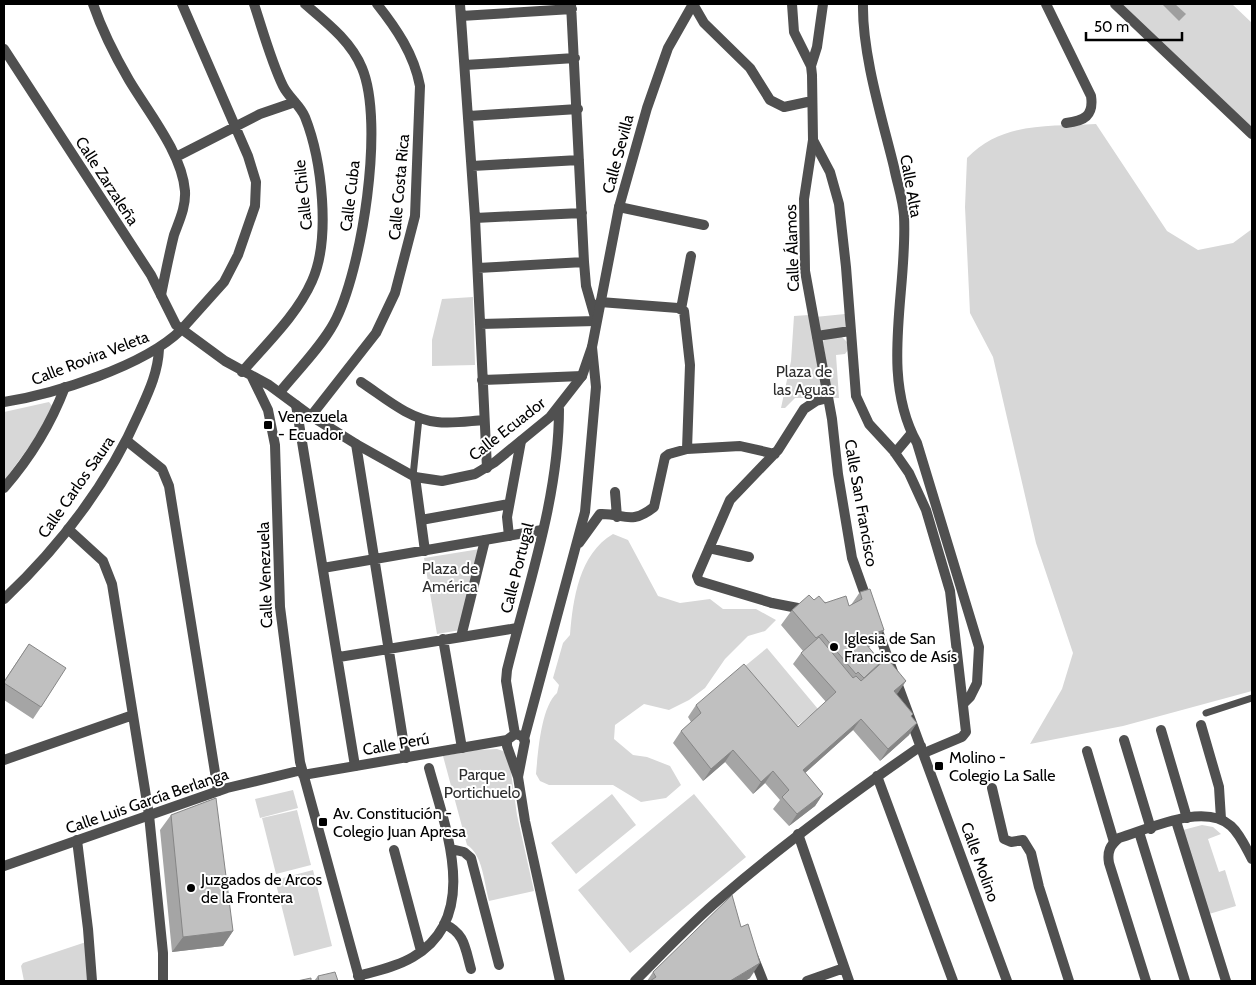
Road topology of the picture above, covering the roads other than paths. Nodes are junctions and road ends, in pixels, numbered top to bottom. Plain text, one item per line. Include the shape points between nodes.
1 (93, 4) edge
2 (182, 4) edge
3 (254, 4) edge
4 (305, 4) edge
5 (376, 4) edge
6 (460, 4) edge
7 (693, 4) edge
8 (792, 4) edge
9 (823, 4) edge
10 (863, 4) edge
11 (1046, 4) edge
12 (1115, 4) edge
13 (571, 6) edge
14 (462, 16) junction
15 (794, 35) junction
16 (818, 39) junction
17 (4, 49) edge
18 (575, 58) junction
19 (465, 65) junction
20 (811, 66) junction
21 (812, 101) junction
22 (295, 102) junction
23 (578, 109) junction
24 (469, 116) junction
25 (1066, 123) dead end
26 (235, 127) junction
27 (1252, 134) edge
28 (813, 140) junction
29 (176, 157) junction
30 (580, 160) junction
31 (472, 166) junction
32 (619, 207) junction
33 (582, 212) junction
34 (475, 218) junction
35 (704, 225) dead end
36 (691, 256) dead end
37 (584, 262) junction
38 (478, 268) junction
39 (161, 295) junction
40 (600, 302) junction
41 (681, 309) junction
42 (596, 321) junction
43 (480, 324) junction
44 (181, 330) junction
45 (850, 331) junction
46 (817, 336) junction
47 (592, 347) junction
48 (159, 349) junction
49 (247, 374) junction
50 (582, 376) junction
51 (482, 380) junction
52 (361, 382) dead end
53 (65, 387) junction
54 (280, 392) junction
55 (828, 398) junction
56 (4, 402) edge
57 (296, 405) junction
58 (559, 409) junction
59 (311, 416) junction
60 (419, 418) junction
61 (484, 420) junction
62 (911, 434) junction
63 (127, 441) junction
64 (521, 441) junction
65 (356, 444) junction
66 (687, 449) junction
67 (895, 453) junction
68 (775, 454) junction
69 (487, 468) junction
70 (414, 476) junction
71 (4, 488) edge
72 (615, 492) dead end
73 (509, 504) junction
74 (617, 517) junction
75 (421, 520) junction
76 (68, 528) junction
77 (542, 530) junction
78 (509, 536) junction
79 (485, 540) junction
80 (576, 546) junction
81 (709, 548) junction
82 (425, 551) junction
83 (749, 557) dead end
84 (375, 559) junction
85 (323, 568) junction
86 (4, 599) edge
87 (816, 610) edge
88 (517, 628) junction
89 (461, 636) junction
90 (443, 639) junction
91 (389, 648) junction
92 (338, 657) junction
93 (1252, 698) edge
94 (963, 704) junction
95 (1206, 713) dead end
96 (133, 715) junction
97 (1201, 725) dead end
98 (1161, 730) dead end
99 (1124, 740) dead end
100 (513, 742) junction
101 (462, 748) junction
102 (923, 749) junction
103 (522, 750) joint
104 (1087, 751) dead end
105 (406, 758) junction
106 (4, 760) edge
107 (355, 766) junction
108 (429, 768) dead end
109 (302, 773) junction
110 (877, 776) junction
111 (518, 777) junction
112 (992, 788) dead end
113 (218, 791) junction
114 (149, 815) junction
115 (1187, 818) junction
116 (1221, 819) junction
117 (1176, 821) junction
118 (1151, 829) junction
119 (1139, 832) junction
120 (798, 834) junction
121 (77, 840) junction
122 (1111, 845) junction
123 (451, 849) junction
124 (394, 850) dead end
125 (1252, 859) edge
126 (4, 866) edge
127 (444, 924) junction
128 (750, 948) edge
129 (421, 951) junction
130 (499, 965) dead end
131 (844, 968) junction
132 (471, 969) dead end
133 (359, 979) edge
134 (561, 980) edge
135 (92, 981) edge
136 (164, 981) edge
137 (634, 981) edge
138 (763, 981) edge
139 (807, 981) edge
140 (849, 981) edge
141 (953, 981) edge
142 (1007, 981) edge
143 (1069, 981) edge
144 (1146, 981) edge
145 (1185, 981) edge
146 (1226, 981) edge

1 - 29 street via 128,78
2 - 26 street, Calle Rovira Veleta
3 - 22 street, Calle Chile via 283,85
4 - 54 street, Calle Cuba via 339,34 362,66 370,105 370,160 364,223 344,303 333,326
5 - 59 street, Calle Costa Rica via 405,44 420,86 415,216 403,271 385,318
6 - 14 street
7 - 21 street via 704,23 750,68 770,100 784,107
7 - 32 street, Calle Sevilla via 675,32 658,72
8 - 15 street
9 - 16 street
10 - 62 street, Calle Alta via 867,43 904,214 897,364
11 - 25 street via 1092,96 1088,116 1078,122
12 - 27 street
13 - 14 street
13 - 18 street
14 - 19 street
15 - 16 street via 808,42
15 - 20 street
16 - 20 street
17 - 39 street, Calle Zarzaleña
18 - 19 street
18 - 23 street
19 - 24 street
20 - 21 street, Calle Álamos
21 - 28 street, Calle Álamos
22 - 26 street
22 - 49 street, Calle Chile via 307,123 318,170 323,229 321,254 312,282
23 - 24 street
23 - 30 street
24 - 31 street
26 - 29 street
26 - 44 street, Calle Rovira Veleta via 254,170 255,206 232,270
28 - 45 street via 830,172 840,216
28 - 46 street, Calle Álamos via 803,238
29 - 39 street via 184,181 185,201
30 - 31 street
30 - 33 street
31 - 34 street
32 - 35 street
32 - 40 street, Calle Sevilla
33 - 34 street
33 - 37 street
34 - 38 street
36 - 41 street
37 - 38 street
37 - 42 street via 586,286
38 - 43 street
39 - 44 street, Calle Zarzaleña via 171,318
40 - 41 street
40 - 42 street, Calle Sevilla
41 - 66 street via 685,315 690,365
42 - 43 street
42 - 47 street, Calle Ecuador
43 - 51 street
44 - 48 street, Calle Rovira Veleta
44 - 49 street, Calle Ecuador
45 - 46 street
45 - 67 street via 856,396 869,424
46 - 55 street
47 - 50 street, Calle Ecuador
47 - 80 street via 595,415 587,503
48 - 53 street, Calle Rovira Veleta
48 - 63 street, Calle Carlos Saura via 152,384
49 - 54 street, Calle Ecuador
49 - 109 street, Calle Venezuela via 268,410 275,445 283,638
50 - 51 street
50 - 58 street, Calle Ecuador
51 - 61 street
52 - 60 street
53 - 56 street, Calle Rovira Veleta
53 - 71 street via 41,437
54 - 57 street, Calle Ecuador
55 - 68 street via 804,409
55 - 102 street, Calle San Francisco via 850,549 862,599
57 - 59 street, Calle Ecuador
57 - 85 street
58 - 64 street, Calle Ecuador
58 - 77 street, Calle Portugal via 556,466
59 - 65 street, Calle Ecuador
60 - 61 street via 445,422
60 - 70 lane
61 - 69 street
62 - 67 street
62 - 94 street, Calle Alta via 917,443 979,647 977,683
63 - 76 street, Calle Carlos Saura
63 - 113 street via 162,469 168,486
64 - 69 street, Calle Ecuador
64 - 73 street
65 - 70 street, Calle Ecuador
65 - 84 street
66 - 68 street via 740,446
66 - 74 street via 665,457 654,506 634,517
67 - 94 street via 909,473 926,510 948,580
68 - 81 street via 730,500
69 - 70 street, Calle Ecuador via 453,480 432,481
70 - 75 street
72 - 74 street
73 - 75 street
73 - 78 street
74 - 80 street via 600,514
75 - 82 street
76 - 86 street, Calle Carlos Saura
76 - 96 street via 99,556 110,575
77 - 78 street
77 - 88 street, Calle Portugal
78 - 79 street
79 - 82 street
79 - 89 street
80 - 100 street
81 - 83 street
81 - 87 street via 697,579 772,603
82 - 84 street
84 - 85 street
84 - 91 street
85 - 92 street
88 - 89 street
88 - 100 street, Calle Portugal via 506,675
89 - 90 street
90 - 91 street
90 - 101 street
91 - 92 street
91 - 105 street
92 - 107 street
93 - 95 lane
94 - 102 street via 965,735
96 - 106 street
96 - 114 street
97 - 116 street via 1219,787
98 - 115 street
99 - 118 street
100 - 101 street, Calle Perú
100 - 103 street, Calle Perú via 516,752
100 - 111 street, Calle Portugal
101 - 105 street, Calle Perú
102 - 110 street
102 - 142 street, Calle Molino
103 - 111 street, Calle Portugal
104 - 122 street
105 - 107 street, Calle Perú
107 - 109 street, Calle Perú
108 - 123 street
109 - 113 street, Calle Luis García Berlanga
109 - 133 street, Calle Venezuela
110 - 120 street
110 - 141 street
111 - 134 street, Calle Portugal
112 - 143 street via 1004,839 1011,842 1023,840 1029,848
113 - 114 street, Calle Luis García Berlanga
114 - 121 street, Calle Luis García Berlanga
114 - 136 street
115 - 116 street via 1201,815
115 - 117 street
116 - 125 street via 1237,833
117 - 118 street
117 - 146 street
118 - 119 street
119 - 122 street
119 - 145 street
120 - 131 street
120 - 137 street via 712,906
121 - 126 street, Calle Luis García Berlanga
121 - 135 street
122 - 144 street via 1108,863
123 - 127 street via 453,896
123 - 130 street via 464,852 471,858
124 - 129 street
127 - 129 street
127 - 132 street via 461,937
128 - 138 street
129 - 133 street via 403,962
131 - 139 street
131 - 140 street

